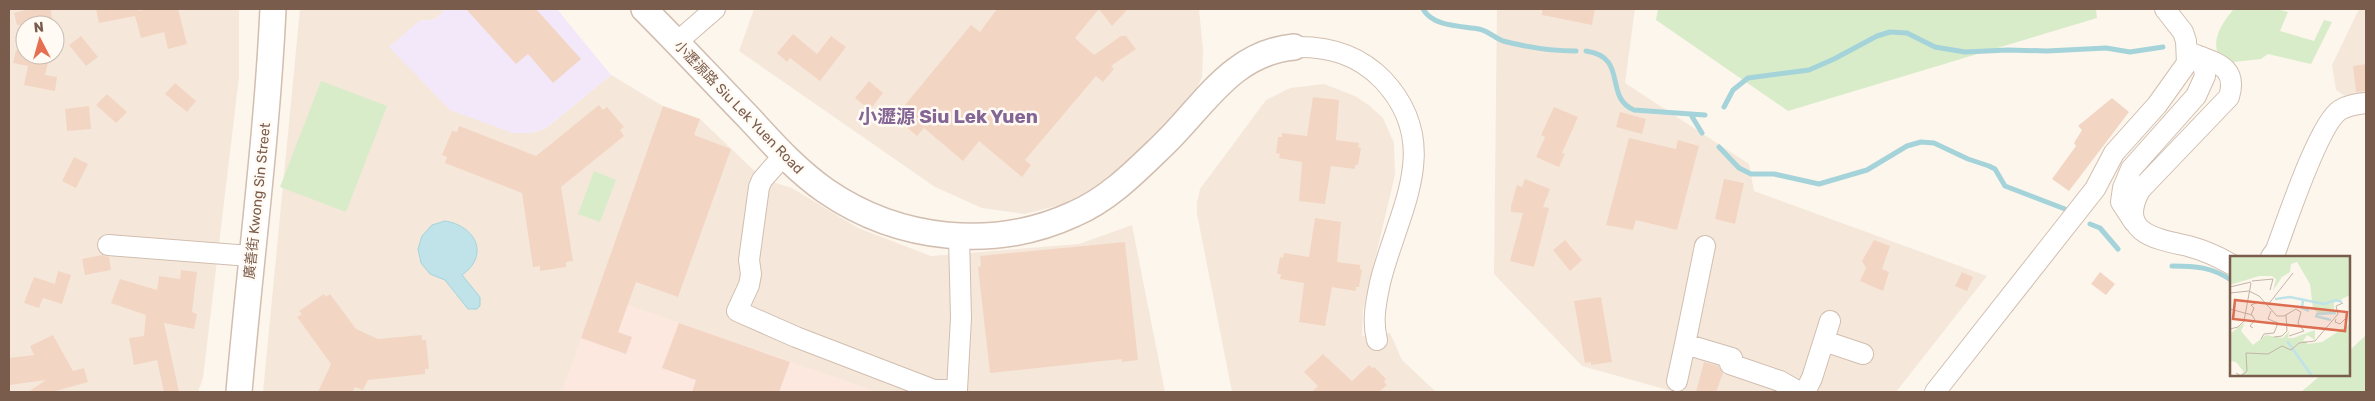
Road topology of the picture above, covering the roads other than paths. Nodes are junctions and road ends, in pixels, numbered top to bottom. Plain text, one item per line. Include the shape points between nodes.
1 (273, 9) edge
2 (644, 9) edge
3 (715, 9) edge
4 (2165, 9) edge
5 (677, 42) junction
6 (1294, 47) joint
7 (2195, 54) junction
8 (2366, 103) edge
9 (784, 155) junction
10 (2136, 223) junction
11 (959, 237) junction
12 (108, 245) dead end
13 (1705, 246) dead end
14 (250, 256) junction
15 (2272, 256) edge
16 (2230, 264) edge
17 (1830, 321) dead end
18 (1377, 340) dead end
19 (1824, 341) junction
20 (1685, 344) junction
21 (1863, 354) dead end
22 (1678, 382) dead end
23 (239, 392) edge
24 (1800, 392) edge
25 (1806, 392) edge
26 (1935, 392) edge

1 - 14 street, 廣善街 Kwong Sin Street via 265,123
2 - 5 street, 小瀝源路 Siu Lek Yuen Road
3 - 5 street
4 - 7 street
5 - 9 street, 小瀝源路 Siu Lek Yuen Road
6 - 11 street, 小瀝源路 Siu Lek Yuen Road via 1261,54 1228,75 1140,168 1115,189 1075,214 1028,230
6 - 18 street, 小瀝源路 Siu Lek Yuen Road via 1333,49 1363,63 1388,86 1407,116 1414,161 1412,182 1378,296 1374,324
7 - 10 street via 2205,76 2196,96 2130,169 2126,178 2121,202
7 - 10 street via 2230,73 2229,97 2140,190 2133,209
7 - 26 street via 2152,112 2114,153 2095,189
8 - 15 street via 2350,105 2330,119
9 - 11 street, 小瀝源路 Siu Lek Yuen Road via 825,190 875,218 927,233
9 - 11 street via 759,187 749,260 751,274 737,311 934,390 957,390 961,318
10 - 16 street via 2152,238 2206,252
12 - 14 street
13 - 20 street
14 - 23 street, 廣善街 Kwong Sin Street
17 - 19 street
19 - 21 street
19 - 25 street
20 - 22 street
20 - 24 street via 1732,358 1730,364 1780,381

